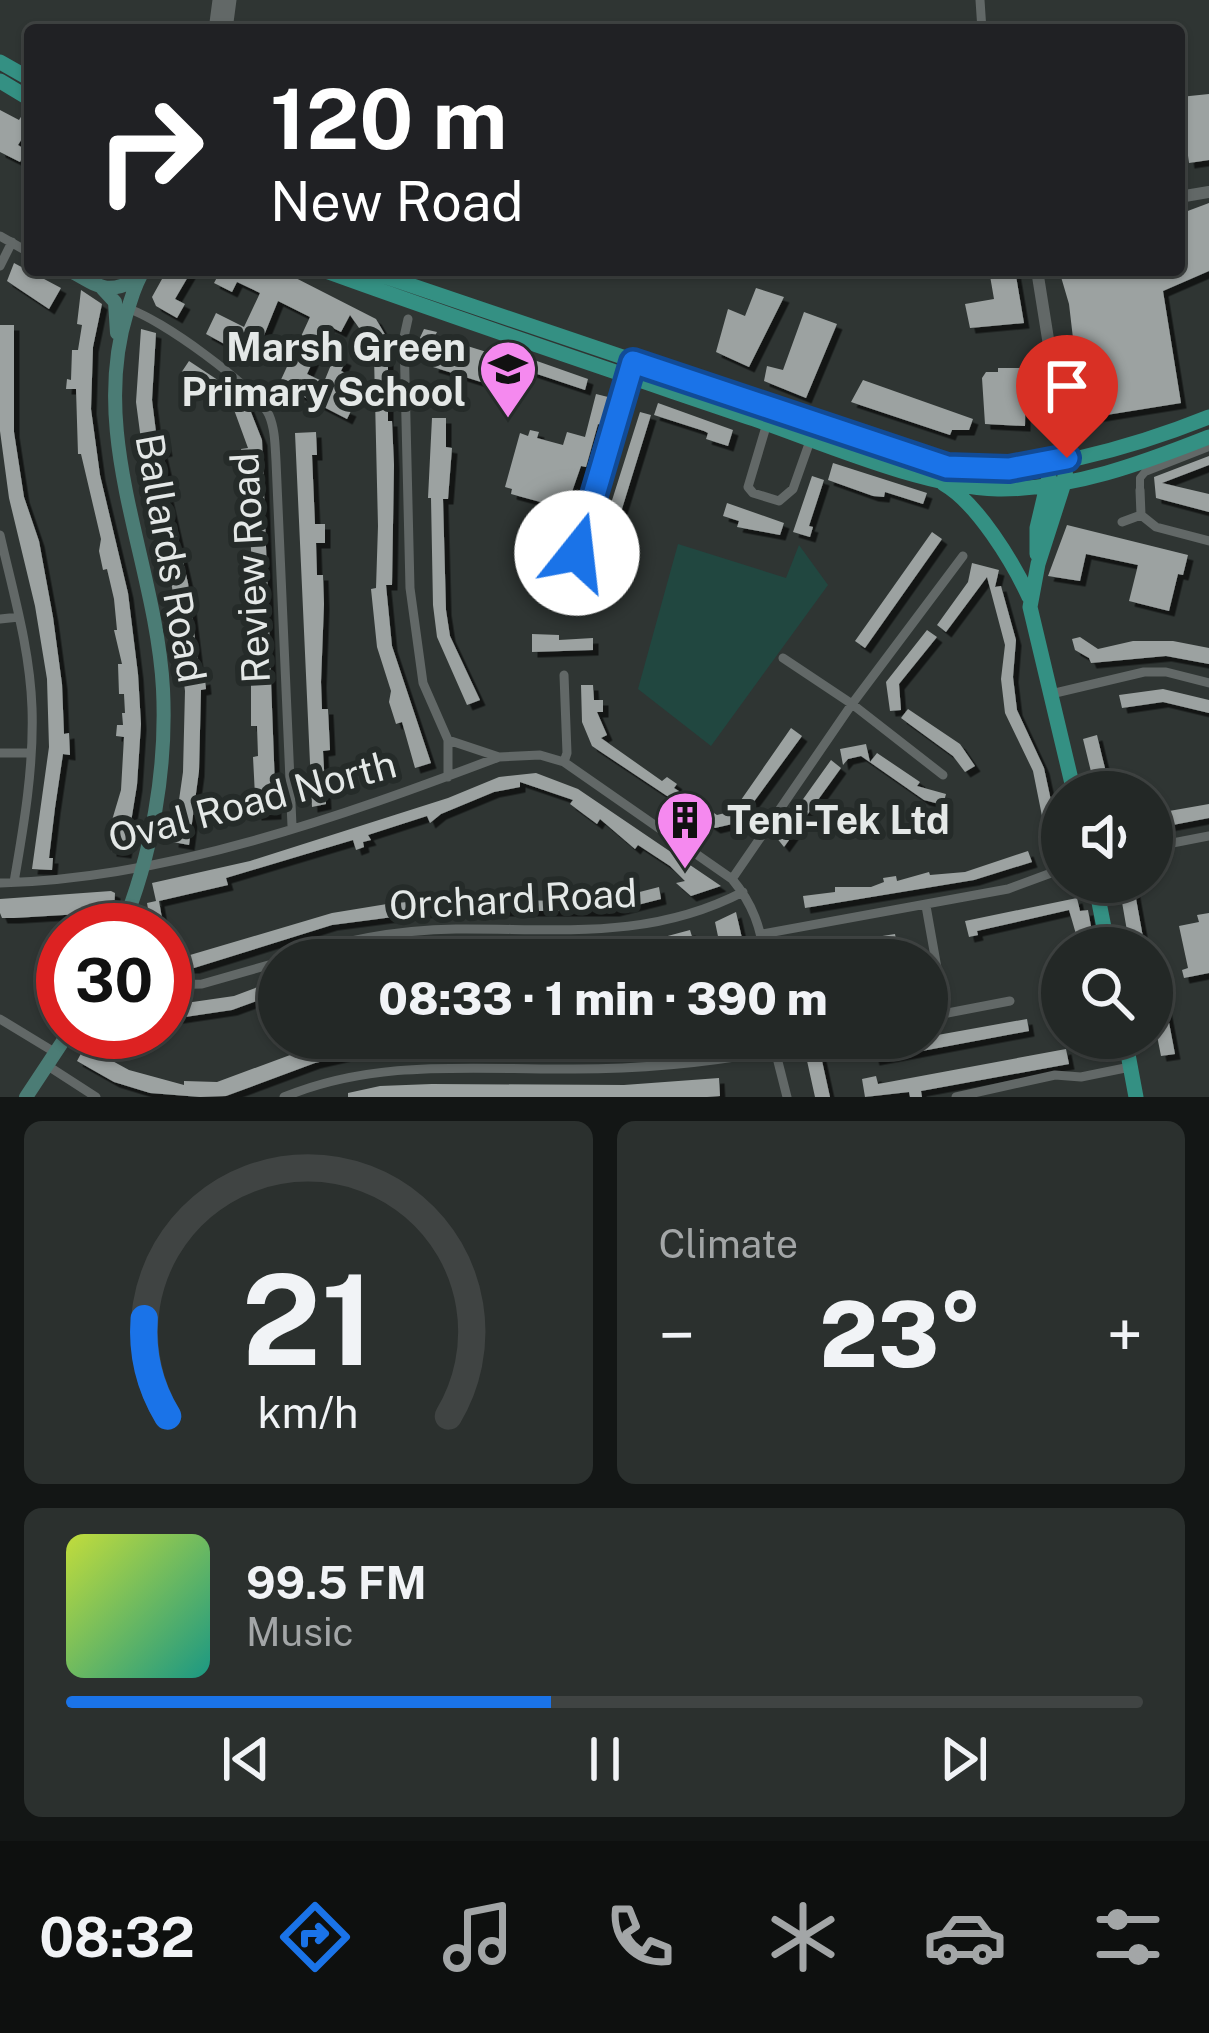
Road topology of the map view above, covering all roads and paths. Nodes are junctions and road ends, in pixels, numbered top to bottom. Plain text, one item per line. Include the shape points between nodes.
1 (0, 236) edge
2 (12, 242) junction
3 (24, 242) edge
4 (24, 249) edge
5 (0, 266) edge
6 (80, 276) edge
7 (139, 276) edge
8 (140, 276) edge
9 (342, 276) edge
10 (382, 276) edge
11 (1038, 276) edge
12 (103, 289) junction
13 (128, 309) junction
14 (408, 319) dead end
15 (118, 337) junction
16 (631, 369) junction
17 (769, 416) junction
18 (1209, 417) edge
19 (813, 431) junction
20 (1209, 436) edge
21 (1209, 447) edge
22 (1067, 458) junction
23 (937, 480) junction
24 (1055, 484) junction
25 (1140, 490) joint
26 (1142, 515) junction
27 (1122, 522) dead end
28 (0, 535) edge
29 (1209, 541) edge
30 (577, 553) dead end
31 (963, 556) dead end
32 (1030, 600) junction
33 (19, 617) junction
34 (0, 619) edge
35 (783, 658) dead end
36 (564, 675) dead end
37 (1209, 683) edge
38 (1051, 694) junction
39 (852, 704) junction
40 (448, 740) junction
41 (0, 753) edge
42 (31, 753) junction
43 (499, 758) junction
44 (564, 762) junction
45 (1069, 771) edge
46 (943, 775) dead end
47 (448, 777) junction
48 (292, 826) junction
49 (1209, 836) edge
50 (1173, 843) edge
51 (141, 869) junction
52 (1041, 877) edge
53 (731, 879) junction
54 (0, 883) edge
55 (14, 883) junction
56 (743, 892) junction
57 (130, 903) edge
58 (926, 906) junction
59 (762, 934) junction
60 (359, 939) edge
61 (763, 939) edge
62 (932, 939) edge
63 (258, 968) edge
64 (192, 984) edge
65 (1010, 1001) dead end
66 (948, 1012) edge
67 (0, 1019) edge
68 (721, 1059) edge
69 (777, 1059) edge
70 (1129, 1059) edge
71 (52, 1060) junction
72 (1130, 1067) junction
73 (26, 1097) edge
74 (96, 1097) edge
75 (284, 1097) edge
76 (787, 1097) edge
77 (956, 1097) edge
78 (1136, 1097) edge

1 - 2 street
2 - 3 street
2 - 4 street
2 - 5 street
6 - 12 main road
7 - 12 main road via 118,290
8 - 13 main road, Ballards Road
9 - 16 main road
10 - 16 main road
11 - 22 street
12 - 15 main road, Ballards Road via 115,302
13 - 15 main road, Ballards Road
13 - 48 street, Review Road via 200,350 256,396 270,418
14 - 40 street via 410,587 423,682
15 - 51 main road, Ballards Road via 117,443 163,689 159,777
16 - 17 main road
16 - 30 street
17 - 19 main road
17 - 19 street via 748,487 753,494 785,499
18 - 22 main road
19 - 22 main road via 961,469
19 - 23 main road
20 - 24 main road
21 - 25 street via 1148,471
22 - 24 main road
23 - 24 main road via 996,489
23 - 32 main road via 967,502
24 - 32 main road
25 - 26 street
26 - 27 street
26 - 29 street via 1156,527
28 - 33 street
31 - 39 street
32 - 38 main road
33 - 34 street
33 - 42 street
35 - 39 street
36 - 44 street
37 - 38 street via 1156,671
38 - 45 main road
39 - 46 street
39 - 53 street
40 - 43 street
40 - 47 street
41 - 42 street
42 - 55 street
43 - 44 street
43 - 47 street, Oval Road North
44 - 53 street
47 - 48 street, Oval Road North
48 - 51 street, Oval Road North
49 - 50 street
51 - 55 street, Oval Road North
51 - 57 main road, Ballards Road
52 - 58 street
53 - 56 street
54 - 55 street, Oval Road North
56 - 59 street
56 - 60 street, Orchard Road via 603,932
58 - 59 street
58 - 62 street
59 - 61 street
63 - 64 street, Orchard Road
65 - 66 street
67 - 71 street
68 - 75 street via 628,1068 378,1070
69 - 76 street
70 - 72 main road
71 - 73 main road
71 - 74 street
72 - 77 street
72 - 78 main road

